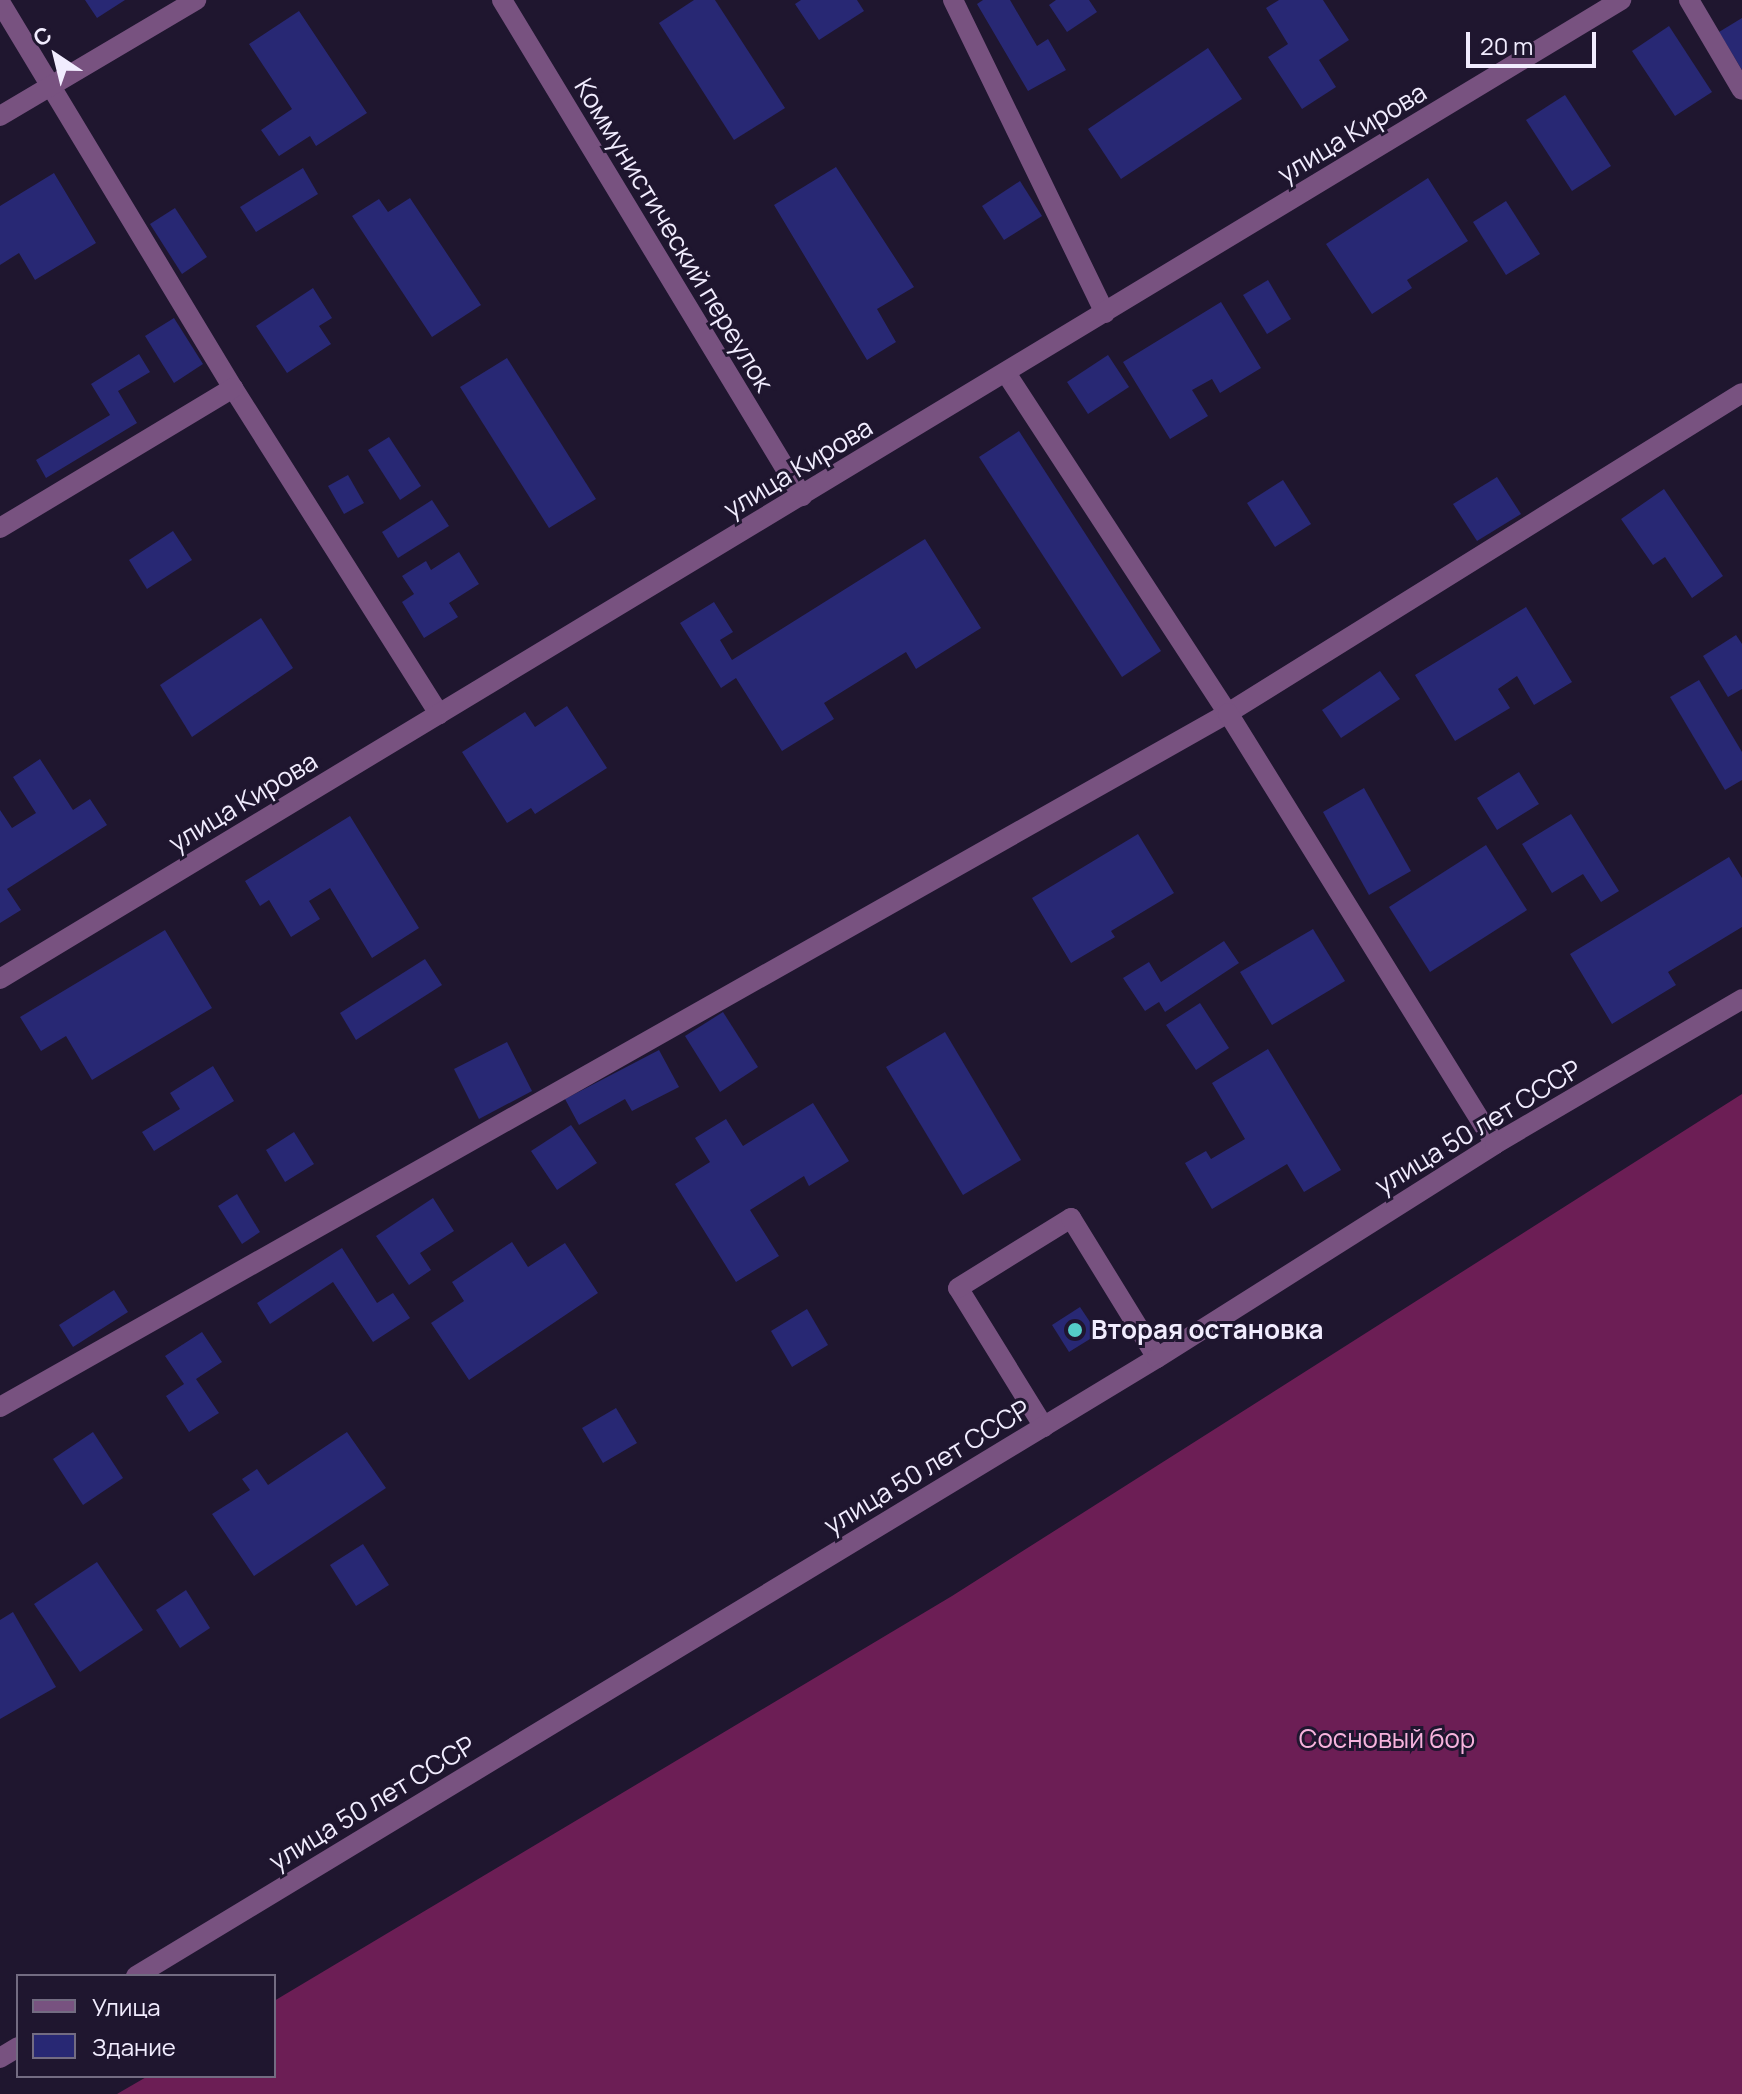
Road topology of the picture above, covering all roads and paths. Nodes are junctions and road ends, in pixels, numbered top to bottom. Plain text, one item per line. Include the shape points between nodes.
1 (196, 0) edge
2 (502, 0) edge
3 (953, 0) edge
4 (1621, 0) edge
5 (1689, 0) edge
6 (0, 2) edge
7 (52, 85) junction
8 (1742, 90) edge
9 (0, 116) edge
10 (1105, 313) junction
11 (1006, 373) junction
12 (233, 388) junction
13 (1742, 393) edge
14 (802, 496) junction
15 (0, 528) edge
16 (1228, 713) junction
17 (439, 714) junction
18 (0, 979) edge
19 (1742, 999) edge
20 (1495, 1144) junction
21 (1157, 1358) junction
22 (0, 1407) edge
23 (1044, 1427) junction
24 (139, 1974) edge

1 - 7 street
2 - 14 street, Коммунистический переулок
3 - 10 street
4 - 10 street, улица Кирова
5 - 8 street
6 - 7 street
7 - 9 street
7 - 12 street
10 - 11 street, улица Кирова
11 - 14 street, улица Кирова
11 - 16 street
12 - 15 street
12 - 17 street
13 - 16 street
14 - 17 street, улица Кирова
16 - 20 street
16 - 22 street
17 - 18 street, улица Кирова
19 - 20 street, улица 50 лет СССР
20 - 21 street, улица 50 лет СССР
21 - 23 street, улица 50 лет СССР
21 - 23 street via 1071,1218 958,1288
23 - 24 street, улица 50 лет СССР

